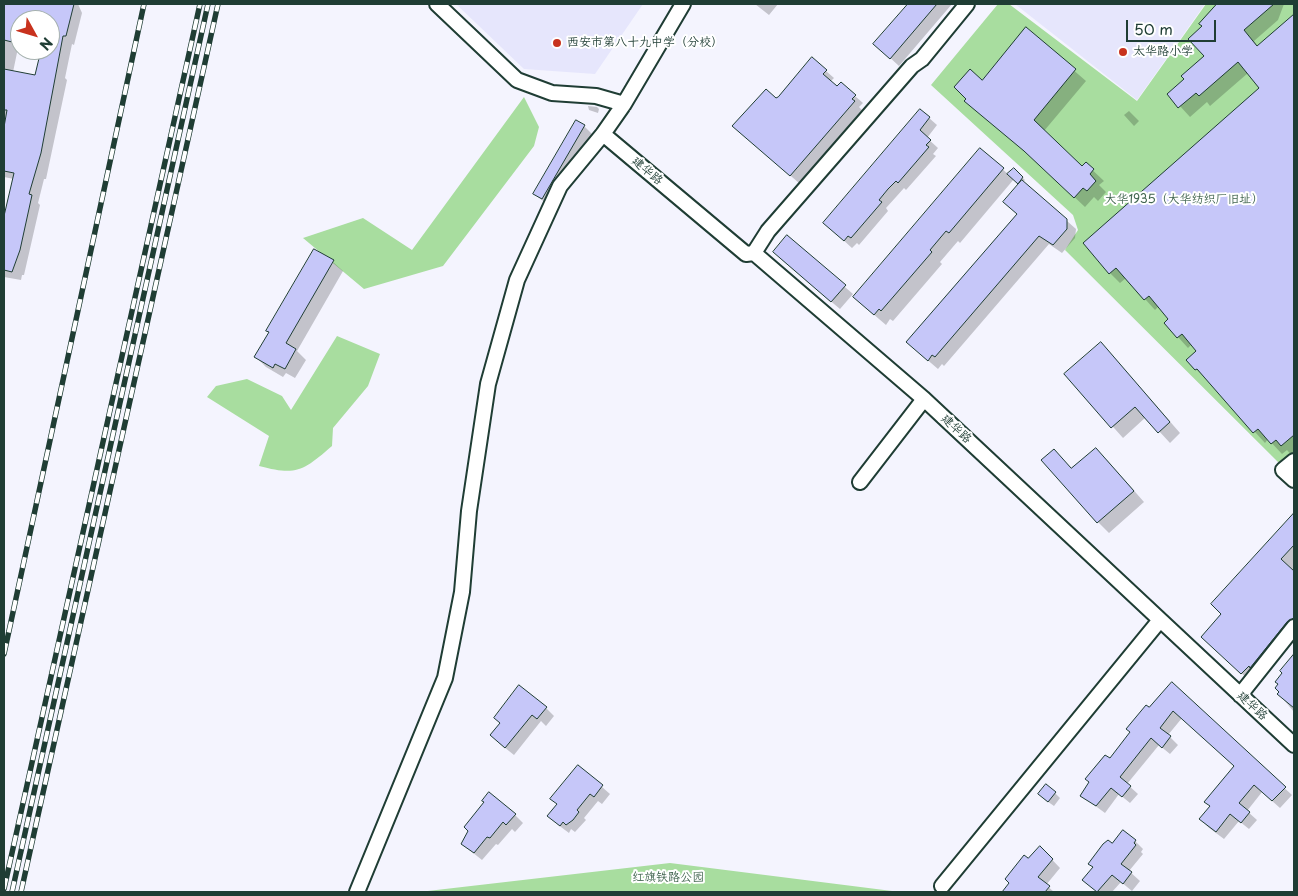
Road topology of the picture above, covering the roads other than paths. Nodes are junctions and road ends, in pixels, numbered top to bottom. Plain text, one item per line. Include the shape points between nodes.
1 (438, 4) edge
2 (682, 4) edge
3 (966, 4) edge
4 (624, 104) junction
5 (603, 134) junction
6 (754, 253) junction
7 (924, 398) junction
8 (1294, 461) edge
9 (1294, 480) edge
10 (860, 482) dead end
11 (1160, 620) junction
12 (1294, 627) edge
13 (1240, 695) junction
14 (1294, 745) edge
15 (942, 886) dead end
16 (357, 892) edge

1 - 4 street via 517,80 552,94 596,96
2 - 4 street
3 - 6 street via 922,59 912,66 768,230
4 - 5 street
5 - 6 street, 建华路 via 746,254
5 - 16 street via 560,186 517,280 488,384 468,511 462,592 445,678
6 - 7 street, 建华路
7 - 10 street
7 - 11 street, 建华路
8 - 9 street via 1283,470
11 - 13 street, 建华路
11 - 15 street
12 - 13 street
13 - 14 street, 建华路

